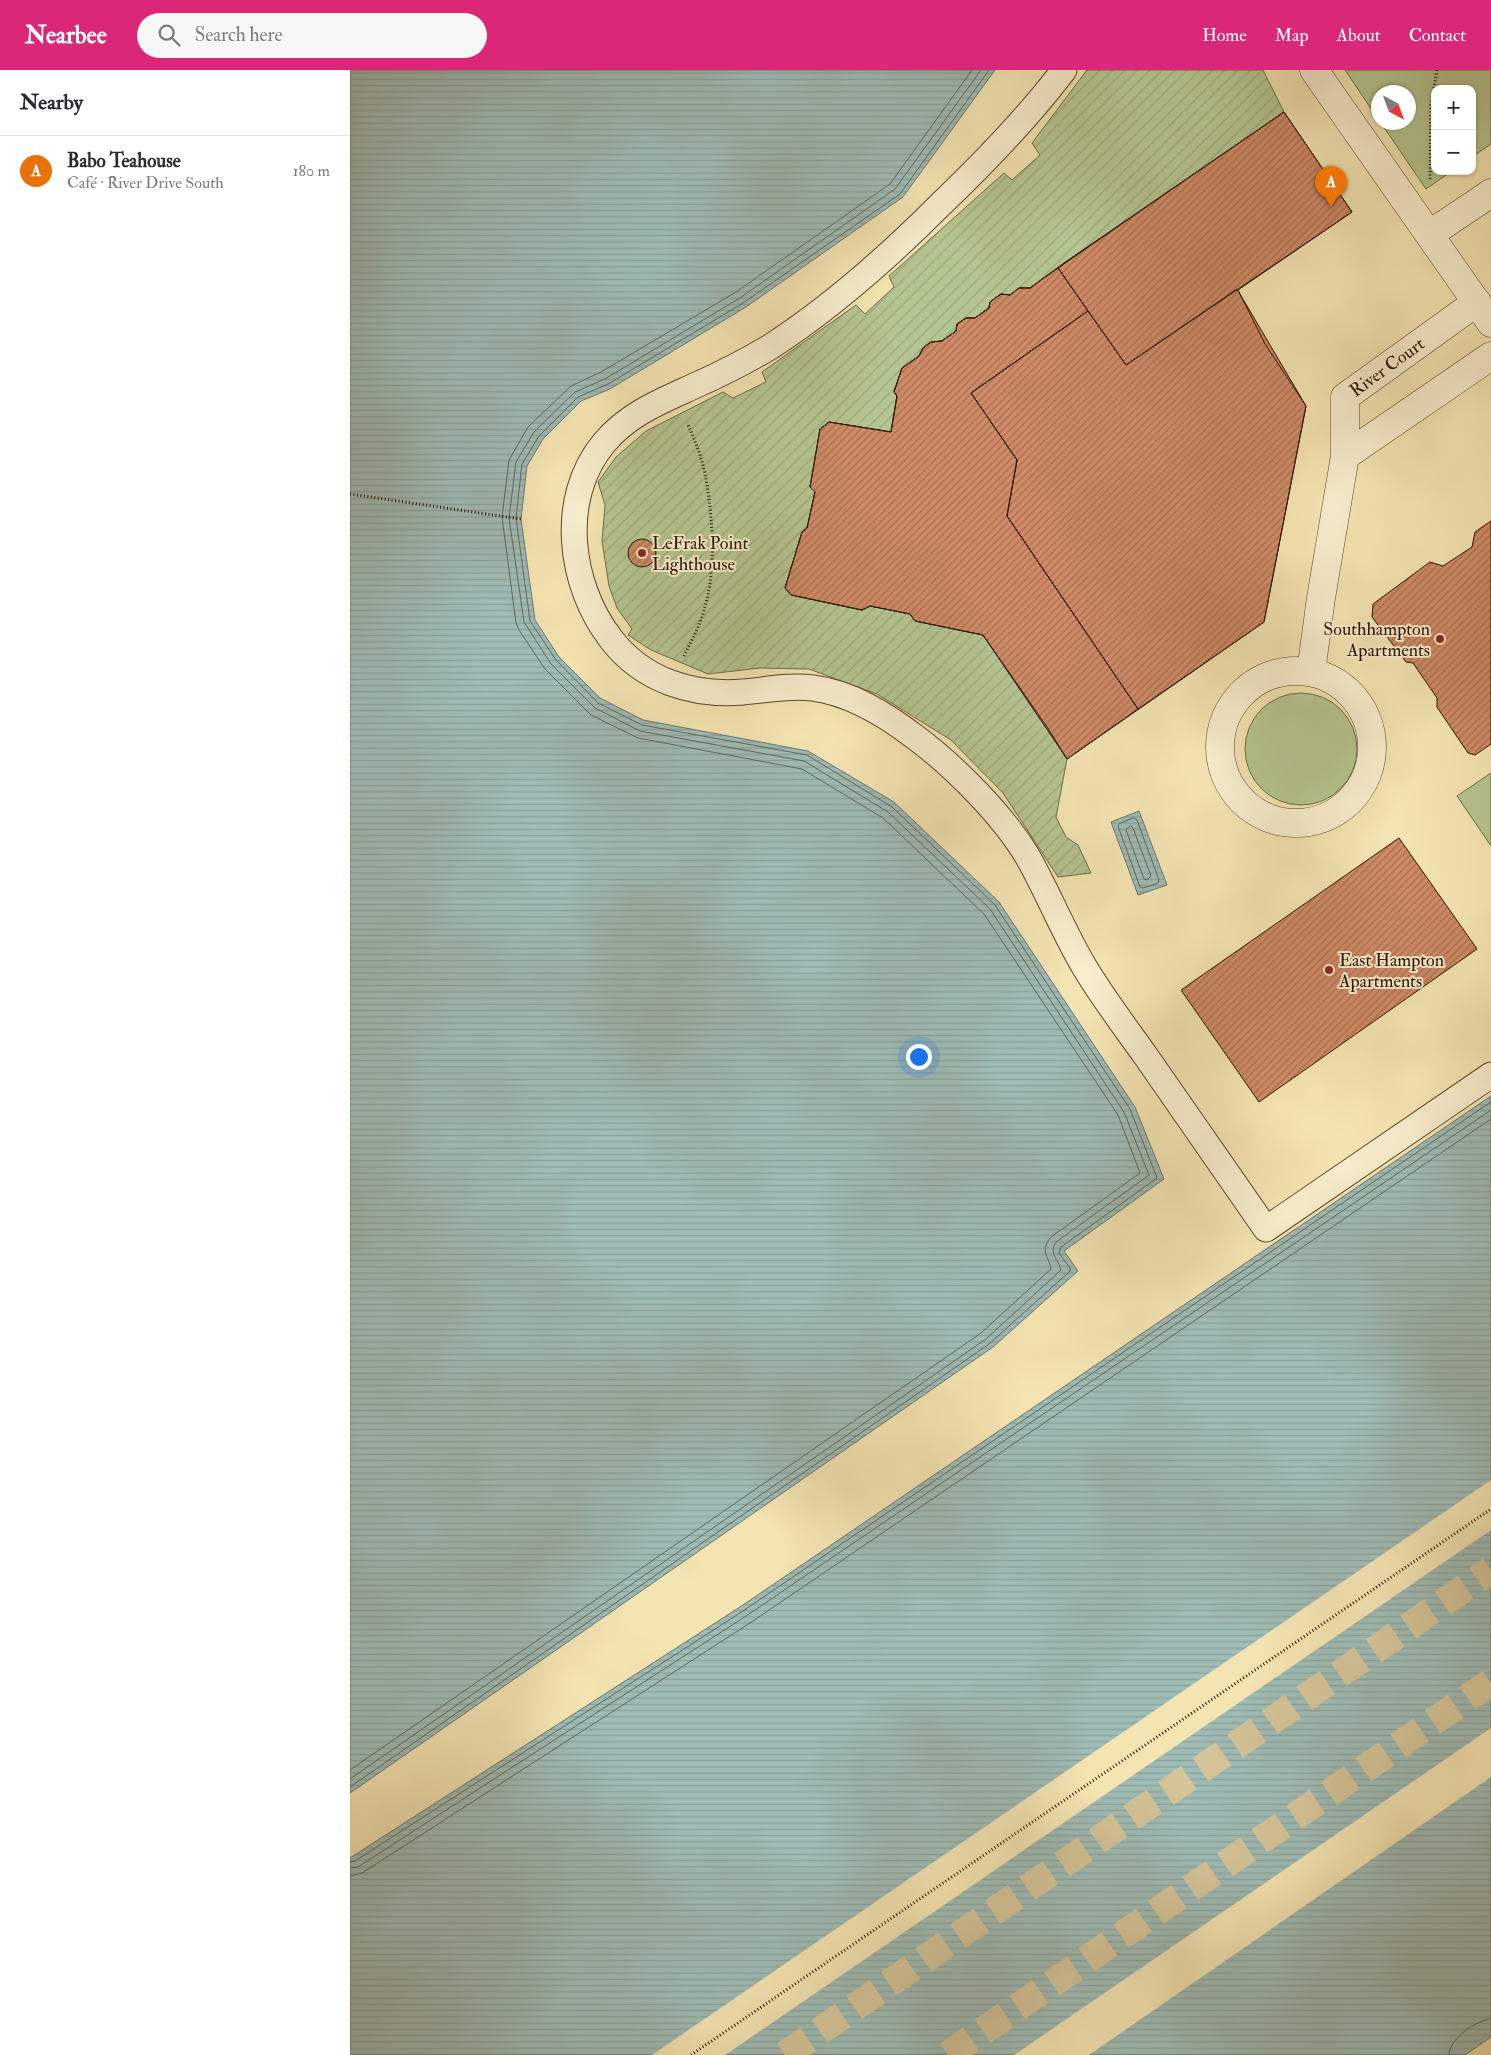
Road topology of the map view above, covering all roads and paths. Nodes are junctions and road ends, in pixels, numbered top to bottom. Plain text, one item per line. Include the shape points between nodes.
1 (1064, 70) edge
2 (1314, 70) edge
3 (1437, 70) edge
4 (1430, 183) dead end
5 (1491, 193) edge
6 (1430, 234) junction
7 (1484, 312) edge
8 (1491, 356) edge
9 (675, 395) junction
10 (1345, 456) junction
11 (350, 494) edge
12 (521, 519) dead end
13 (1311, 672) junction
14 (671, 684) junction
15 (1491, 1075) edge
16 (1491, 1509) edge
17 (691, 2055) edge

1 - 9 street via 1006,141 894,251 836,300 767,349
2 - 6 street
3 - 4 path via 1431,105
5 - 6 street
6 - 7 street
7 - 10 street, River Court via 1345,397
8 - 10 street
9 - 14 path via 697,445 707,483 712,524 704,610
9 - 14 street via 634,415 602,445 582,480 573,525 577,564 599,623 629,659 649,674
10 - 13 street, River Court
11 - 12 path
13 - 13 street via 1284,671 1260,680 1239,696 1225,718 1219,744 1222,769 1234,793 1253,811 1277,821 1301,824 1325,818 1339,810 1362,787 1371,764 1372,740 1366,716 1353,696 1334,680
14 - 15 street via 696,692 809,687 838,692 887,717 941,758 985,802 1026,854 1085,968 1266,1229
16 - 17 path

